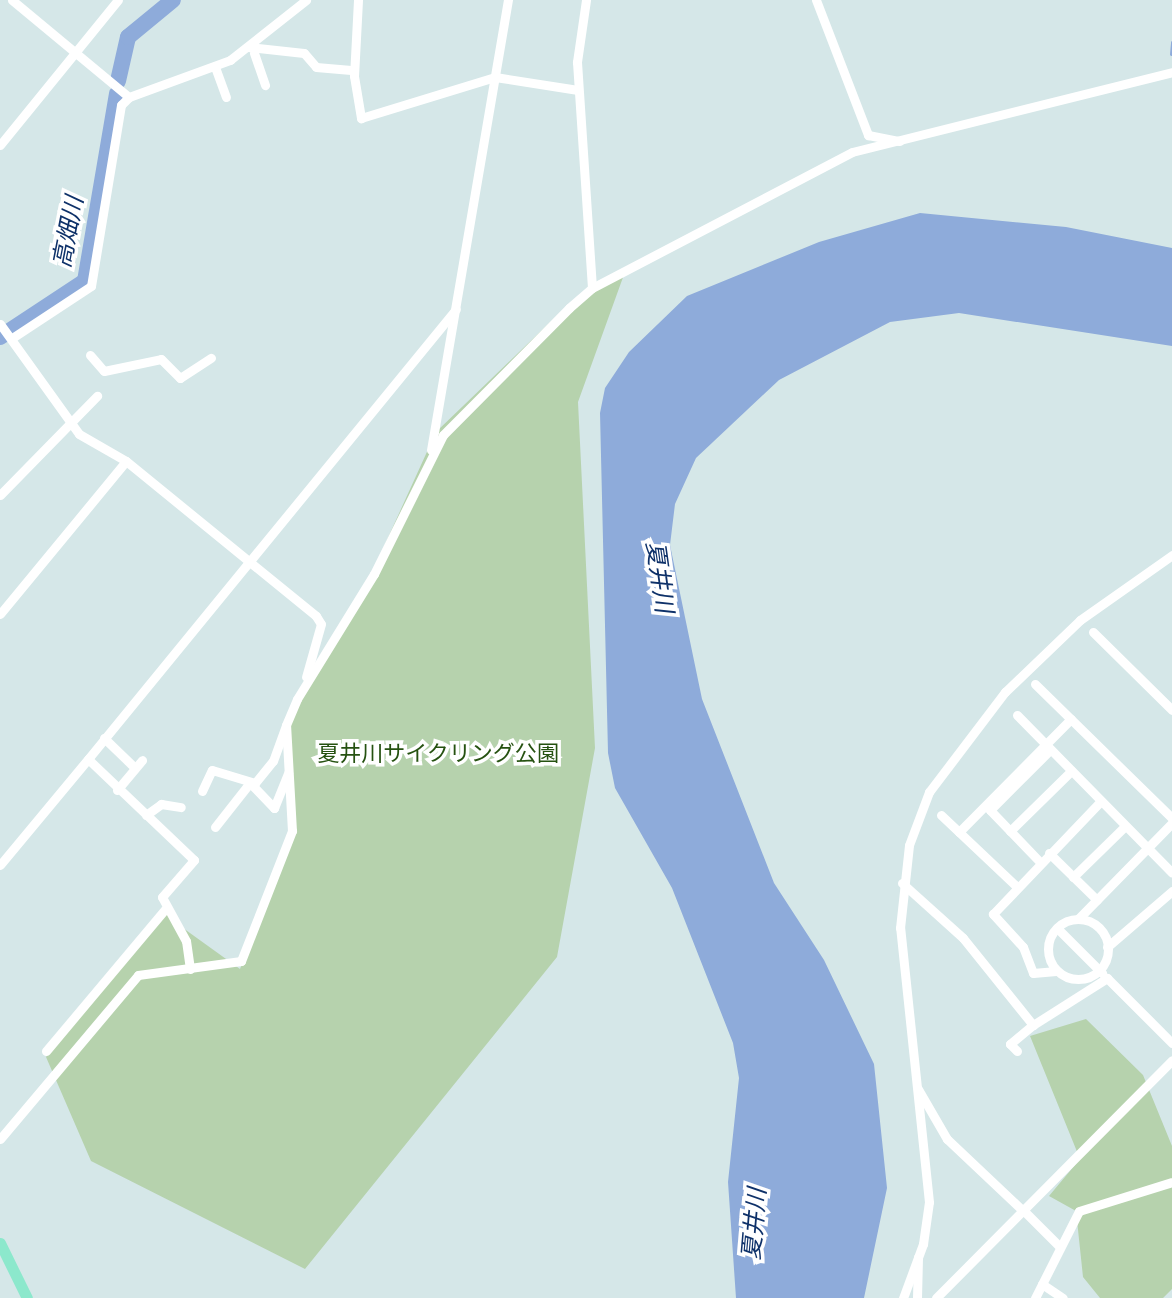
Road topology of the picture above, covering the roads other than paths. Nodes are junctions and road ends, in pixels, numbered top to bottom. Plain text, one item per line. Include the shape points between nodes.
1 (12, 0) edge
2 (118, 0) edge
3 (306, 0) edge
4 (358, 0) edge
5 (508, 0) edge
6 (586, 0) edge
7 (816, 0) edge
8 (251, 50) junction
9 (75, 52) junction
10 (215, 67) junction
11 (354, 70) junction
12 (1172, 72) edge
13 (495, 77) junction
14 (265, 85) dead end
15 (578, 90) junction
16 (129, 97) junction
17 (226, 97) dead end
18 (900, 141) junction
19 (0, 145) edge
20 (592, 288) junction
21 (456, 309) junction
22 (6, 331) edge
23 (90, 355) dead end
24 (211, 358) dead end
25 (97, 396) dead end
26 (67, 421) junction
27 (430, 454) junction
28 (126, 461) junction
29 (0, 495) edge
30 (1172, 555) edge
31 (250, 561) junction
32 (0, 614) edge
33 (1093, 632) dead end
34 (305, 684) junction
35 (1035, 684) dead end
36 (1172, 710) edge
37 (1017, 715) dead end
38 (1071, 719) junction
39 (286, 725) junction
40 (104, 738) junction
41 (1048, 747) junction
42 (88, 759) junction
43 (1071, 771) junction
44 (288, 773) junction
45 (250, 785) junction
46 (117, 790) junction
47 (202, 791) dead end
48 (1101, 801) junction
49 (181, 807) dead end
50 (146, 815) junction
51 (941, 815) dead end
52 (1172, 821) edge
53 (1125, 826) junction
54 (215, 827) dead end
55 (1010, 831) junction
56 (959, 832) junction
57 (1147, 848) junction
58 (1049, 853) junction
59 (1040, 862) junction
60 (0, 865) edge
61 (1172, 873) edge
62 (1073, 877) junction
63 (902, 883) junction
64 (1016, 886) junction
65 (1172, 891) edge
66 (1097, 900) junction
67 (165, 909) junction
68 (1078, 919) junction
69 (1057, 928) junction
70 (1107, 947) junction
71 (190, 969) junction
72 (1099, 970) junction
73 (1056, 971) junction
74 (1107, 978) junction
75 (1033, 1025) junction
76 (1172, 1043) edge
77 (46, 1051) dead end
78 (1017, 1051) dead end
79 (1172, 1060) edge
80 (918, 1089) junction
81 (0, 1139) edge
82 (1172, 1182) edge
83 (1022, 1210) junction
84 (0, 1243) edge
85 (1060, 1247) junction
86 (918, 1257) junction
87 (1042, 1284) junction
88 (27, 1298) edge
89 (903, 1298) edge
90 (917, 1298) edge
91 (936, 1298) edge
92 (1035, 1298) edge
93 (1063, 1298) edge

1 - 9 street
2 - 9 street
3 - 8 street
4 - 11 street
5 - 13 street
6 - 15 street
7 - 18 street via 868,135
8 - 10 street
8 - 11 street via 304,53 316,67
8 - 14 street
9 - 16 street
9 - 19 street
10 - 16 street
10 - 17 street
11 - 13 street via 361,118
12 - 18 street
13 - 15 street
13 - 21 street
15 - 20 street
16 - 22 street via 121,105 91,286
18 - 20 street via 823,164
20 - 27 street via 454,421
21 - 27 street
21 - 31 street
22 - 26 street
23 - 24 street via 108,375 161,359 180,378
25 - 26 street
26 - 28 street
26 - 29 street
27 - 34 street via 374,574
28 - 31 street
28 - 32 street
30 - 63 street via 1080,620 1005,692 929,792
31 - 34 street via 320,620
31 - 40 street
33 - 36 street
34 - 39 street
35 - 38 street
37 - 41 street
38 - 41 street
38 - 52 street
39 - 44 street
39 - 45 street via 273,761
40 - 42 street
40 - 46 street via 138,764
41 - 43 street
41 - 55 street via 990,810
41 - 56 street
42 - 46 street
42 - 60 street
43 - 48 street
43 - 55 street
44 - 45 street via 274,808
44 - 71 street via 292,831 241,961
45 - 47 street via 212,770
45 - 54 street
46 - 50 street
48 - 53 street
48 - 58 street
49 - 50 street via 161,804
50 - 67 street via 194,860 162,897
51 - 56 street
52 - 57 street
53 - 57 street
53 - 62 street
55 - 59 street
56 - 64 street
57 - 61 street
57 - 66 street
58 - 59 street
58 - 62 street
59 - 64 street
62 - 66 street
63 - 75 street via 974,950
63 - 80 street via 903,977
64 - 73 street via 993,914 1023,947 1033,973
65 - 70 street
66 - 68 street
67 - 71 street via 186,941
67 - 77 street
68 - 69 street
68 - 70 street via 1095,925
69 - 72 street
69 - 73 street via 1048,944
70 - 72 street
71 - 81 street via 131,980
72 - 73 street via 1078,979
72 - 74 street
74 - 75 street
74 - 76 street
75 - 78 street via 1010,1044
79 - 83 street
80 - 83 street via 947,1139
80 - 86 street via 929,1188
82 - 85 street via 1079,1211
83 - 85 street
83 - 91 street
84 - 88 main road
85 - 87 street
86 - 89 street
86 - 90 street
87 - 92 street
87 - 93 street

